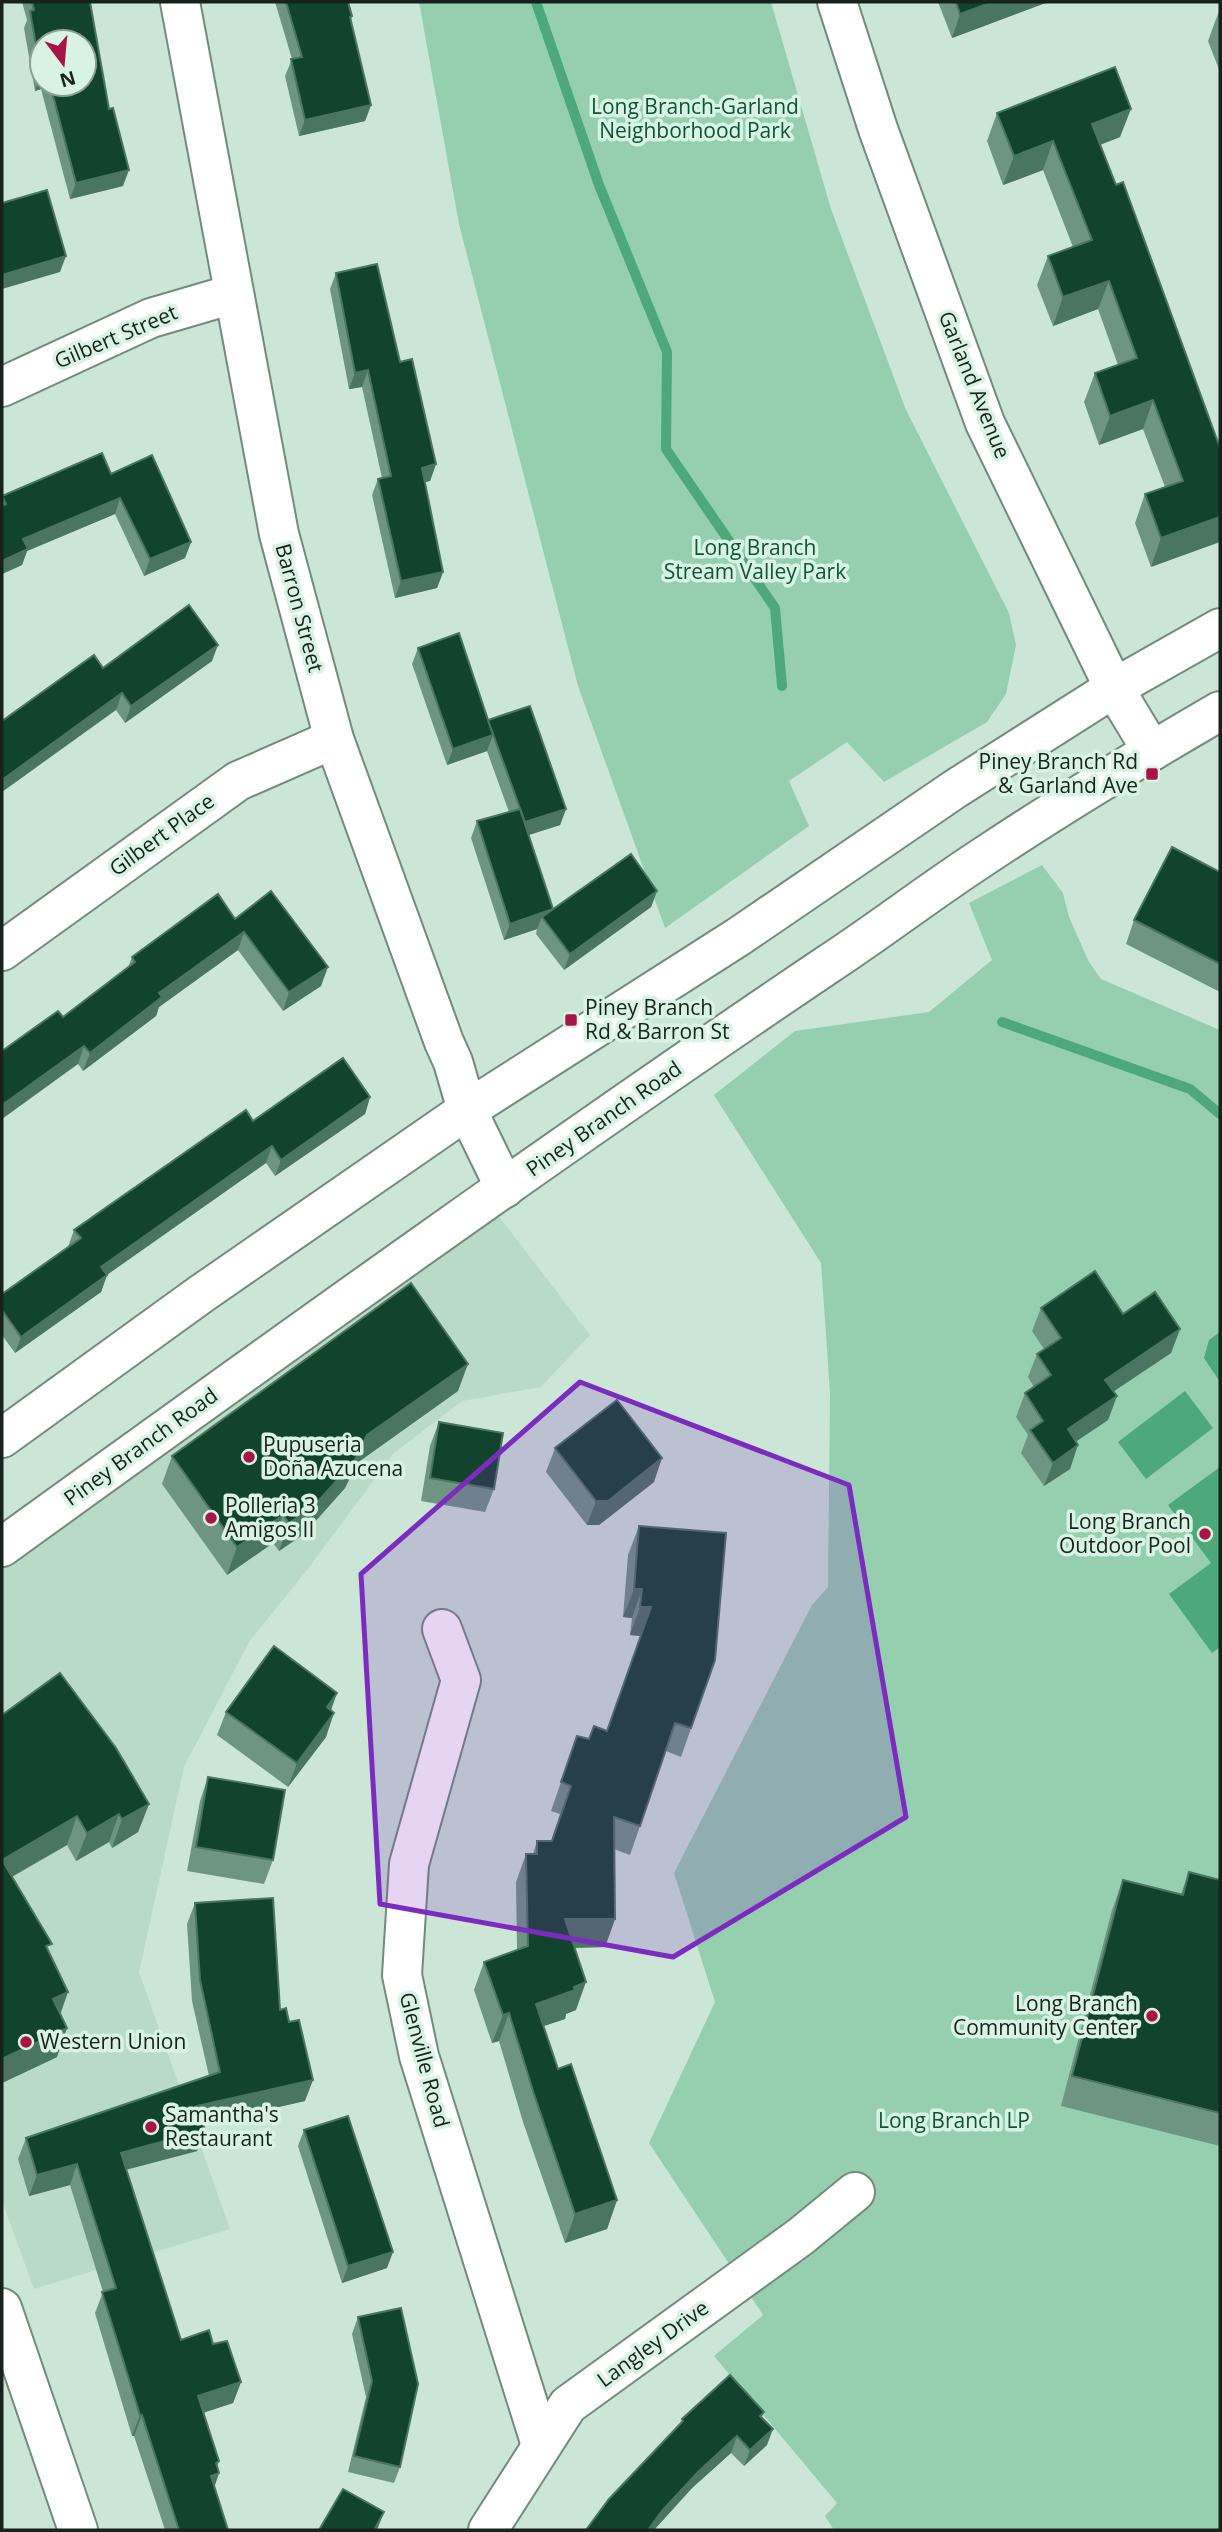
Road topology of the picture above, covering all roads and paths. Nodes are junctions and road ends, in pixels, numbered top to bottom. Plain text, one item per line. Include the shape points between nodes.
1 (180, 2) edge
2 (837, 2) edge
3 (233, 294) junction
4 (2, 387) edge
5 (1220, 628) edge
6 (1114, 688) junction
7 (1220, 711) edge
8 (334, 739) junction
9 (1152, 751) junction
10 (2, 951) edge
11 (467, 1110) junction
12 (505, 1188) junction
13 (2, 1438) edge
14 (2, 1547) edge
15 (442, 1629) dead end
16 (855, 2192) dead end
17 (2, 2308) edge
18 (541, 2445) junction
19 (78, 2530) edge
20 (488, 2530) edge

1 - 3 street, Barron Street
2 - 6 street, Garland Avenue via 985,423
3 - 4 street, Gilbert Street via 151,318
3 - 8 street, Barron Street via 279,534
5 - 6 street
6 - 9 street, Garland Avenue
6 - 11 street
7 - 9 street, Piney Branch Road
8 - 10 street, Gilbert Place via 238,781
8 - 11 street, Barron Street
9 - 12 street, Piney Branch Road via 979,860
11 - 12 street, Barron Street
11 - 13 street
12 - 14 street, Piney Branch Road
15 - 18 street, Glenville Road via 461,1680 409,1864 402,1975 419,2056
16 - 18 street, Langley Drive via 568,2405
17 - 19 street
18 - 20 street, Langley Drive

